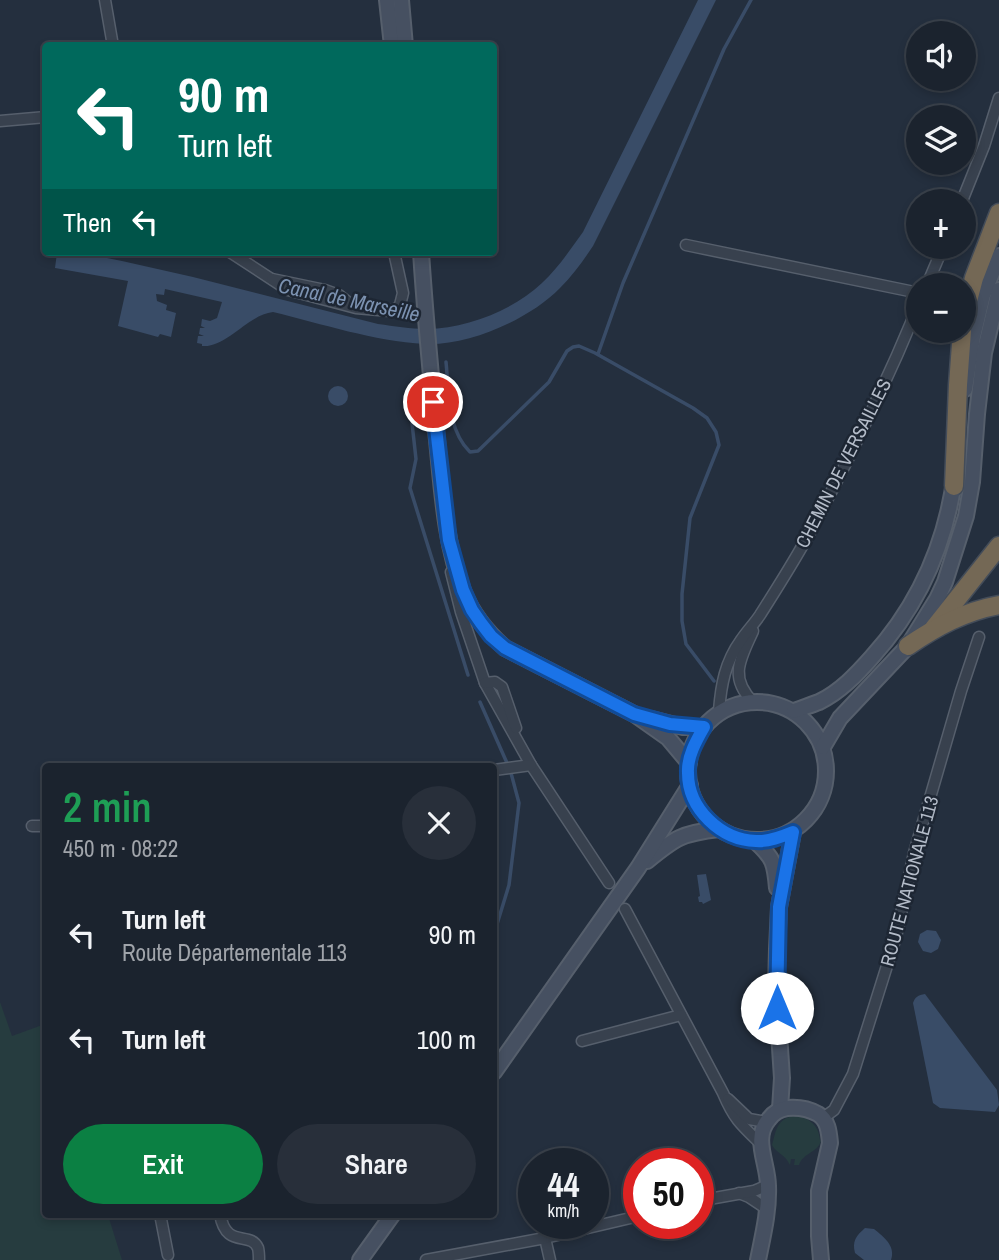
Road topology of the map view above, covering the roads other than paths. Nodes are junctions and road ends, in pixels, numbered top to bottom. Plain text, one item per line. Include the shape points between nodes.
1 (105, 0) edge
2 (387, 0) edge
3 (401, 0) edge
4 (112, 42) edge
5 (391, 42) edge
6 (405, 42) edge
7 (999, 98) edge
8 (42, 117) edge
9 (0, 121) edge
10 (967, 189) edge
11 (999, 213) edge
12 (686, 245) dead end
13 (236, 256) edge
14 (395, 256) edge
15 (416, 256) edge
16 (421, 256) edge
17 (999, 256) edge
18 (976, 273) edge
19 (906, 290) edge
20 (999, 290) edge
21 (425, 321) junction
22 (906, 334) edge
23 (961, 343) edge
24 (954, 486) junction
25 (449, 540) junction
26 (999, 546) edge
27 (999, 605) edge
28 (758, 617) junction
29 (934, 628) junction
30 (979, 636) dead end
31 (908, 646) junction
32 (753, 702) junction
33 (719, 711) junction
34 (794, 711) junction
35 (634, 714) junction
36 (704, 727) junction
37 (824, 747) junction
38 (689, 763) junction
39 (531, 765) junction
40 (497, 770) edge
41 (690, 785) junction
42 (32, 826) dead end
43 (42, 826) edge
44 (719, 829) junction
45 (793, 832) junction
46 (755, 841) junction
47 (638, 869) junction
48 (609, 883) dead end
49 (779, 907) junction
50 (625, 909) dead end
51 (681, 1015) junction
52 (582, 1041) dead end
53 (497, 1068) edge
54 (723, 1093) junction
55 (787, 1108) junction
56 (823, 1118) junction
57 (766, 1122) junction
58 (761, 1144) junction
59 (768, 1185) junction
60 (738, 1193) junction
61 (714, 1198) edge
62 (767, 1209) junction
63 (161, 1218) edge
64 (221, 1218) edge
65 (390, 1218) edge
66 (540, 1239) edge
67 (545, 1239) edge
68 (168, 1255) dead end
69 (259, 1260) edge
70 (360, 1260) edge
71 (426, 1260) edge
72 (550, 1260) edge
73 (758, 1260) edge
74 (821, 1260) edge

1 - 4 street
2 - 5 main road
3 - 6 main road
7 - 10 street
8 - 9 street
11 - 18 highway
12 - 19 street
13 - 14 street via 288,290 356,308 390,311 400,305 403,287
15 - 21 main road
16 - 21 main road
17 - 24 main road via 973,337
20 - 31 main road via 984,353 966,516 945,582
21 - 25 main road
22 - 28 street, CHEMIN DE VERSAILLES via 820,514
23 - 24 highway
24 - 34 main road via 937,551 906,615 841,689
25 - 35 main road via 463,590 491,636 505,648
25 - 39 street via 453,586 485,683 502,687
26 - 29 highway
27 - 29 highway
28 - 32 street, CHEMIN DE VERSAILLES via 738,673
28 - 33 street, CHEMIN DE VERSAILLES via 729,660
29 - 31 highway
30 - 56 street, ROUTE NATIONALE 113 via 914,853 896,937 853,1073 834,1110
31 - 37 main road via 840,718
32 - 33 main road
32 - 34 main road
33 - 36 main road
34 - 37 main road
35 - 36 main road
35 - 38 main road via 660,730
36 - 38 main road
37 - 45 main road via 822,789 807,818
38 - 41 main road
39 - 40 street
39 - 48 street
41 - 44 main road via 705,817
41 - 47 main road
42 - 43 street
44 - 46 main road
44 - 47 main road via 673,840
45 - 46 main road
45 - 49 main road
46 - 49 main road via 775,866
47 - 53 main road
49 - 55 main road via 776,988
50 - 51 street
51 - 52 street
51 - 54 street
54 - 57 street via 750,1119
54 - 58 street via 738,1123
55 - 56 main road
55 - 57 main road
56 - 74 main road via 830,1143 820,1191
57 - 58 main road
58 - 59 main road
59 - 60 street
59 - 62 main road
60 - 61 street
60 - 62 street
62 - 73 main road
63 - 68 street
64 - 69 street via 227,1233 255,1243
65 - 70 main road
66 - 71 street
67 - 72 street

